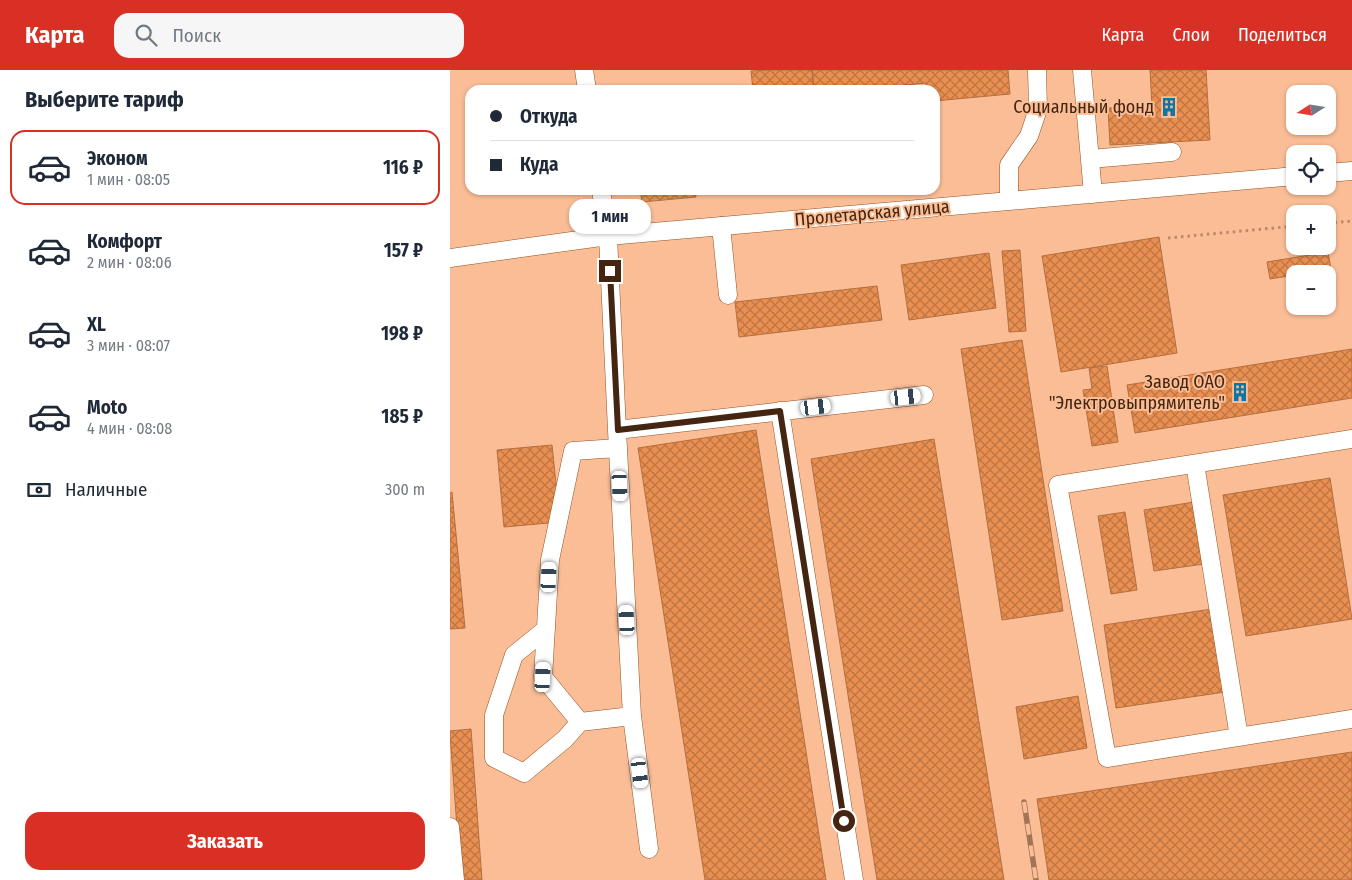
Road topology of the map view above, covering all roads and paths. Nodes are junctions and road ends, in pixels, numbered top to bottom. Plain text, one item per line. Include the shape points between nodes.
1 (584, 70) edge
2 (1036, 70) edge
3 (1082, 70) edge
4 (586, 85) edge
5 (1172, 152) dead end
6 (1090, 159) junction
7 (1352, 171) edge
8 (1336, 172) edge
9 (1286, 177) edge
10 (1093, 194) junction
11 (602, 195) edge
12 (1009, 201) junction
13 (1352, 221) edge
14 (1336, 222) edge
15 (721, 226) junction
16 (1286, 227) edge
17 (608, 236) junction
18 (1168, 238) dead end
19 (450, 258) edge
20 (728, 295) dead end
21 (924, 395) dead end
22 (780, 411) junction
23 (618, 430) junction
24 (1352, 439) edge
25 (618, 448) junction
26 (1195, 464) junction
27 (546, 629) junction
28 (632, 716) junction
29 (1352, 719) edge
30 (580, 722) junction
31 (1239, 737) junction
32 (450, 827) edge
33 (649, 850) dead end
34 (455, 880) edge
35 (854, 880) edge

1 - 4 street
2 - 12 street via 1038,109 1029,136 1010,165
3 - 6 street
5 - 6 street
6 - 10 street
7 - 8 street
9 - 10 street, Пролетарская улица
10 - 12 street, Пролетарская улица
11 - 17 street
12 - 15 street, Пролетарская улица
13 - 14 path
15 - 17 street, Пролетарская улица
15 - 20 street
16 - 18 path
17 - 19 street, Пролетарская улица
17 - 23 street
21 - 22 street
22 - 23 street
22 - 35 street
23 - 25 street
24 - 26 street
25 - 27 street via 573,451 550,560
25 - 28 street
26 - 31 street
26 - 31 street via 1058,485 1106,758
27 - 30 street via 543,677
27 - 30 street via 514,654 494,715 494,758 524,773
28 - 30 street
28 - 33 street
29 - 31 street
32 - 34 street

